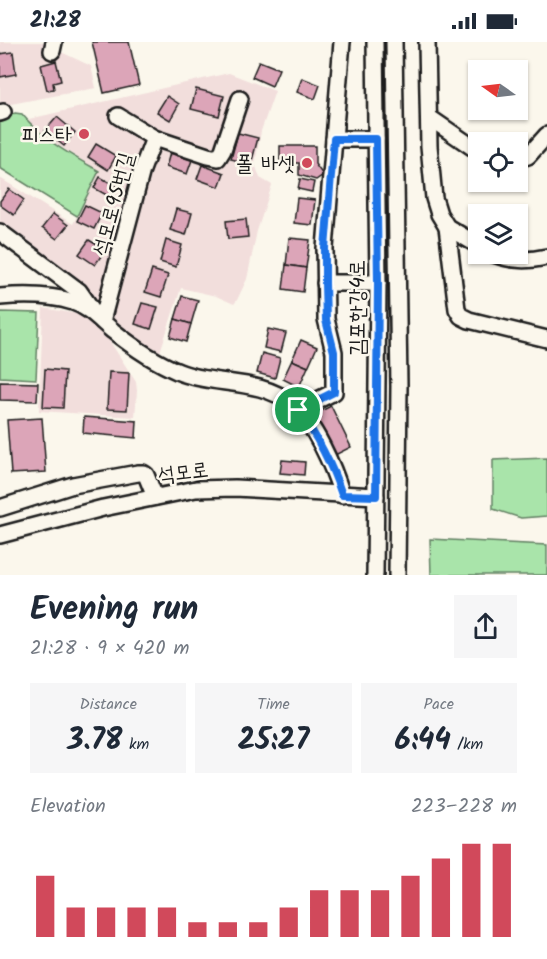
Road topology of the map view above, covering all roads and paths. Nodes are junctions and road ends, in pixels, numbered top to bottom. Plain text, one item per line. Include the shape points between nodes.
1 (342, 42) edge
2 (375, 42) edge
3 (394, 42) edge
4 (427, 42) edge
5 (240, 99) dead end
6 (118, 116) dead end
7 (430, 118) junction
8 (547, 135) edge
9 (154, 138) junction
10 (334, 139) junction
11 (376, 139) junction
12 (468, 144) edge
13 (528, 156) edge
14 (447, 227) junction
15 (0, 232) edge
16 (468, 239) edge
17 (547, 257) edge
18 (528, 261) edge
19 (325, 283) junction
20 (378, 283) junction
21 (0, 297) edge
22 (98, 317) junction
23 (547, 339) edge
24 (298, 410) junction
25 (342, 495) junction
26 (376, 496) junction
27 (155, 497) junction
28 (0, 508) edge
29 (0, 535) edge
30 (375, 575) edge
31 (397, 575) edge

1 - 10 street
2 - 11 street, 김포한강4로
3 - 31 street, 김포한강4로 via 399,386
4 - 7 street
5 - 9 street via 218,158
6 - 9 street, 석모로95번길
7 - 12 street
7 - 14 street via 434,198
8 - 13 street
9 - 22 street, 석모로95번길
10 - 11 street
10 - 19 street
11 - 20 street, 김포한강4로
14 - 16 street
14 - 23 street via 462,316
15 - 22 street via 79,291
17 - 18 street
19 - 20 street
19 - 24 street via 326,320 334,352 334,392
20 - 26 street, 김포한강4로
21 - 22 street via 70,301
22 - 24 street via 138,350 179,372 260,388
24 - 25 street via 335,472
25 - 26 street, 석모로
25 - 27 street, 석모로 via 211,488
26 - 30 street, 김포한강4로
27 - 28 street via 146,476 138,473 73,485
27 - 29 street, 석모로

